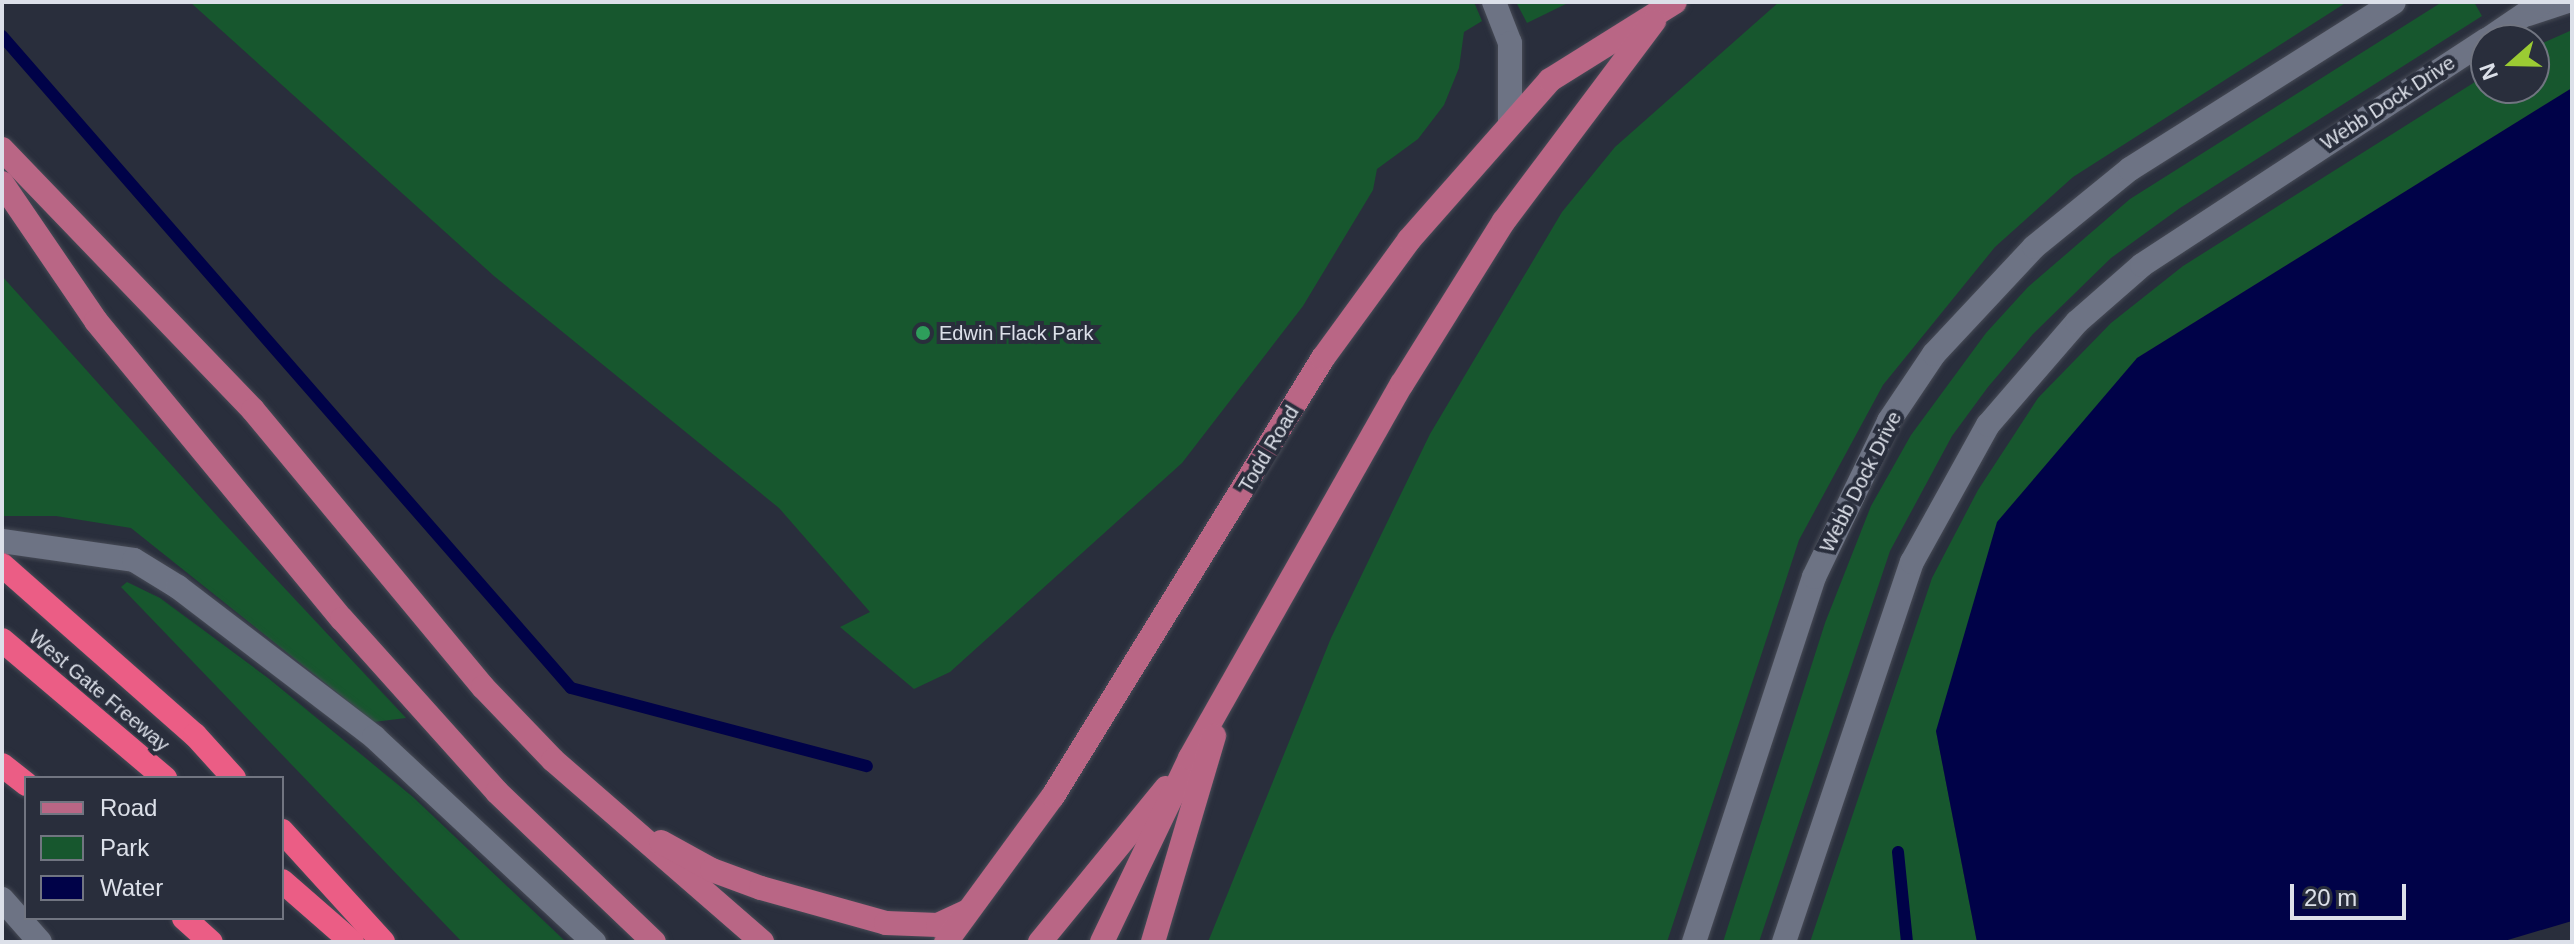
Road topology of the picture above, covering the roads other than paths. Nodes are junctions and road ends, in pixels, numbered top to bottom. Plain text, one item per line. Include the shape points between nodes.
1 (1494, 2) edge
2 (2394, 2) edge
3 (2565, 2) edge
4 (2534, 8) edge
5 (1666, 9) edge
6 (2510, 24) edge
7 (2470, 50) edge
8 (1510, 123) junction
9 (2, 149) edge
10 (2, 183) edge
11 (2, 541) edge
12 (2, 565) edge
13 (2, 640) edge
14 (1224, 703) junction
15 (1190, 758) junction
16 (2, 765) edge
17 (163, 776) edge
18 (232, 776) edge
19 (24, 782) edge
20 (605, 807) junction
21 (284, 833) edge
22 (284, 883) edge
23 (2, 899) edge
24 (972, 908) junction
25 (186, 920) edge
26 (40, 942) edge
27 (211, 942) edge
28 (352, 942) edge
29 (383, 942) edge
30 (594, 942) edge
31 (654, 942) edge
32 (762, 942) edge
33 (946, 942) edge
34 (1040, 942) edge
35 (1102, 942) edge
36 (1153, 942) edge
37 (1694, 942) edge
38 (1784, 942) edge

1 - 8 street via 1510,43
2 - 37 street, Webb Dock Drive via 2130,169 2034,247 1934,354 1889,421 1814,577
3 - 4 street, Webb Dock Drive
4 - 6 street, Webb Dock Drive
5 - 8 main road, Todd Road via 1584,55 1550,80
5 - 14 main road, Todd Road via 1482,253 1360,457
7 - 38 street, Webb Dock Drive via 2142,265 2077,322 1988,425 1912,562
8 - 24 main road, Todd Road via 1409,240 1323,358 1133,674
9 - 20 main road via 253,410 483,687
10 - 31 main road via 96,321 342,619 497,792
11 - 30 street via 134,560 178,587 374,737
12 - 18 highway via 195,735
13 - 17 highway, West Gate Freeway
14 - 15 main road, Todd Road
14 - 36 main road
15 - 34 main road, Todd Road
15 - 35 main road, Todd Road
16 - 19 highway
20 - 24 main road via 712,870 886,923 938,925
20 - 32 main road
21 - 29 highway
22 - 28 highway
23 - 26 street
24 - 33 main road, Todd Road
25 - 27 highway

